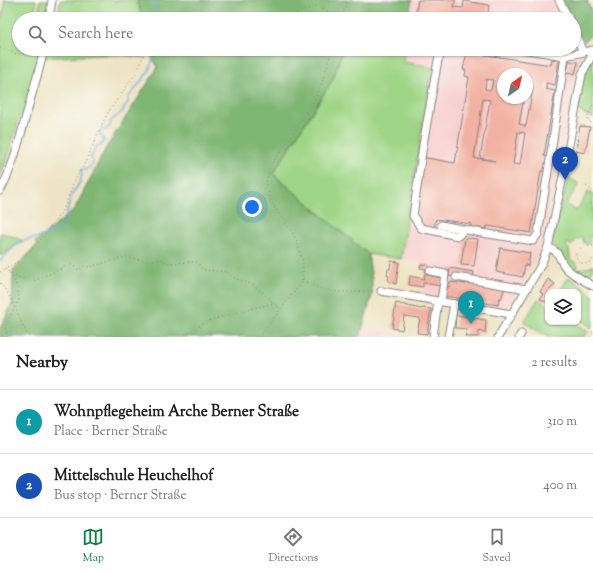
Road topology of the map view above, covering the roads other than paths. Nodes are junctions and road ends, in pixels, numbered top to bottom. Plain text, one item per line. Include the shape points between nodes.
1 (52, 0) edge
2 (559, 0) edge
3 (50, 12) edge
4 (565, 12) edge
5 (581, 48) edge
6 (593, 50) edge
7 (583, 52) joint
8 (593, 53) edge
9 (42, 56) edge
10 (440, 56) edge
11 (564, 56) edge
12 (0, 191) edge
13 (441, 225) dead end
14 (464, 230) junction
15 (548, 248) junction
16 (430, 271) dead end
17 (456, 277) dead end
18 (593, 286) edge
19 (526, 289) junction
20 (381, 291) road end
21 (440, 301) junction
22 (454, 304) junction
23 (511, 314) junction
24 (433, 337) edge
25 (448, 337) edge
26 (498, 337) edge

1 - 3 street
2 - 4 street
5 - 7 street
6 - 7 street
8 - 15 street via 582,74
9 - 12 street via 15,152
10 - 14 street via 423,145 413,216 421,228 458,236
11 - 14 street via 538,234 533,241
13 - 14 street
15 - 18 street via 559,255 566,268
15 - 19 street
16 - 21 street via 445,274
17 - 19 street
19 - 23 street
20 - 21 street
21 - 22 street
21 - 24 street
22 - 23 street
22 - 25 street
23 - 26 street

